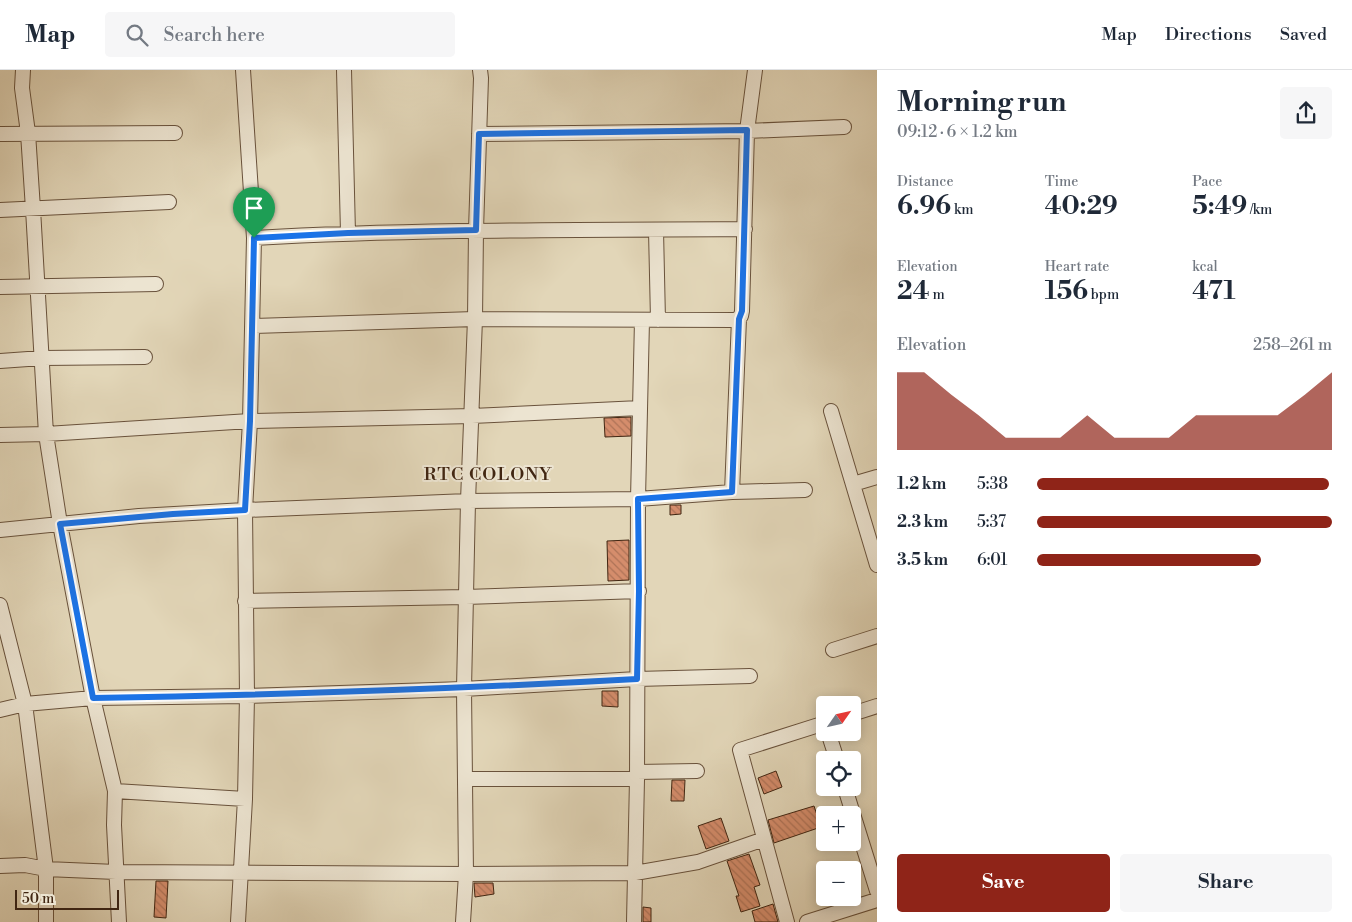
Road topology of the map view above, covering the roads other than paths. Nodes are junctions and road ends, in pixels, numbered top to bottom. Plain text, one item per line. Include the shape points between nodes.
1 (23, 70) edge
2 (242, 70) edge
3 (344, 70) edge
4 (480, 70) edge
5 (755, 70) edge
6 (844, 127) dead end
7 (747, 130) junction
8 (28, 133) junction
9 (175, 133) dead end
10 (0, 134) edge
11 (479, 134) junction
12 (169, 202) dead end
13 (34, 209) junction
14 (0, 210) edge
15 (744, 229) junction
16 (476, 230) junction
17 (656, 230) junction
18 (348, 233) junction
19 (254, 238) junction
20 (156, 284) dead end
21 (37, 285) junction
22 (0, 287) edge
23 (475, 319) junction
24 (739, 319) junction
25 (642, 320) junction
26 (658, 320) junction
27 (252, 326) junction
28 (145, 357) dead end
29 (42, 358) junction
30 (0, 361) edge
31 (640, 408) junction
32 (831, 411) dead end
33 (472, 416) junction
34 (250, 421) junction
35 (0, 434) edge
36 (46, 434) junction
37 (877, 477) edge
38 (853, 484) junction
39 (805, 490) dead end
40 (732, 492) junction
41 (638, 499) junction
42 (468, 500) junction
43 (245, 510) junction
44 (60, 524) junction
45 (0, 530) edge
46 (877, 565) edge
47 (639, 591) junction
48 (466, 598) junction
49 (244, 600) junction
50 (0, 605) edge
51 (877, 636) edge
52 (833, 650) dead end
53 (750, 676) dead end
54 (637, 679) junction
55 (464, 689) junction
56 (247, 696) junction
57 (93, 698) junction
58 (25, 704) junction
59 (877, 706) edge
60 (0, 710) edge
61 (861, 711) edge
62 (816, 726) edge
63 (697, 771) dead end
64 (637, 775) junction
65 (465, 779) junction
66 (115, 791) junction
67 (847, 796) edge
68 (245, 799) junction
69 (764, 839) junction
70 (0, 866) edge
71 (46, 869) junction
72 (116, 872) junction
73 (240, 872) junction
74 (635, 873) junction
75 (466, 874) junction
76 (877, 891) edge
77 (877, 900) edge
78 (46, 922) edge
79 (119, 922) edge
80 (238, 922) edge
81 (463, 922) edge
82 (634, 922) edge
83 (787, 922) edge
84 (807, 922) edge

1 - 8 street
2 - 19 street
3 - 18 street
4 - 11 street
5 - 7 street
6 - 7 street
7 - 11 street
7 - 15 street
8 - 9 street
8 - 10 street
8 - 13 street
11 - 16 street
12 - 13 street
13 - 14 street
13 - 21 street
15 - 17 street
15 - 24 street via 742,311
16 - 17 street
16 - 18 street
16 - 23 street
17 - 26 street
18 - 19 street
19 - 27 street
20 - 21 street
21 - 22 street
21 - 29 street
23 - 25 street
23 - 27 street
23 - 33 street
24 - 26 street
24 - 40 street
25 - 26 street
25 - 31 street
27 - 34 street
28 - 29 street
29 - 30 street
29 - 36 street
31 - 33 street
31 - 41 street
32 - 38 street
33 - 34 street
33 - 42 street
34 - 36 street
34 - 43 street
35 - 36 street
36 - 44 street
37 - 38 street
38 - 46 street
39 - 40 street
40 - 41 street
41 - 42 street
41 - 47 street
42 - 43 street
42 - 48 street
43 - 44 street
43 - 49 street
44 - 45 street
44 - 57 street
47 - 48 street
47 - 54 street
48 - 49 street
48 - 55 street
49 - 56 street
50 - 58 street
51 - 52 street
53 - 54 street
54 - 55 street
54 - 64 street
55 - 56 street
55 - 65 street
56 - 57 street
56 - 68 street
57 - 58 street
57 - 66 street
58 - 60 street
58 - 71 street
59 - 61 street
62 - 69 street via 740,750
63 - 64 street
64 - 65 street
64 - 74 street
65 - 75 street
66 - 68 street
66 - 72 street
67 - 76 street
68 - 73 street
69 - 74 street via 698,862
69 - 83 street
70 - 71 street via 25,865
71 - 72 street
71 - 78 street
72 - 73 street
72 - 79 street
73 - 75 street
73 - 80 street
74 - 75 street
74 - 82 street
75 - 81 street
77 - 84 street

